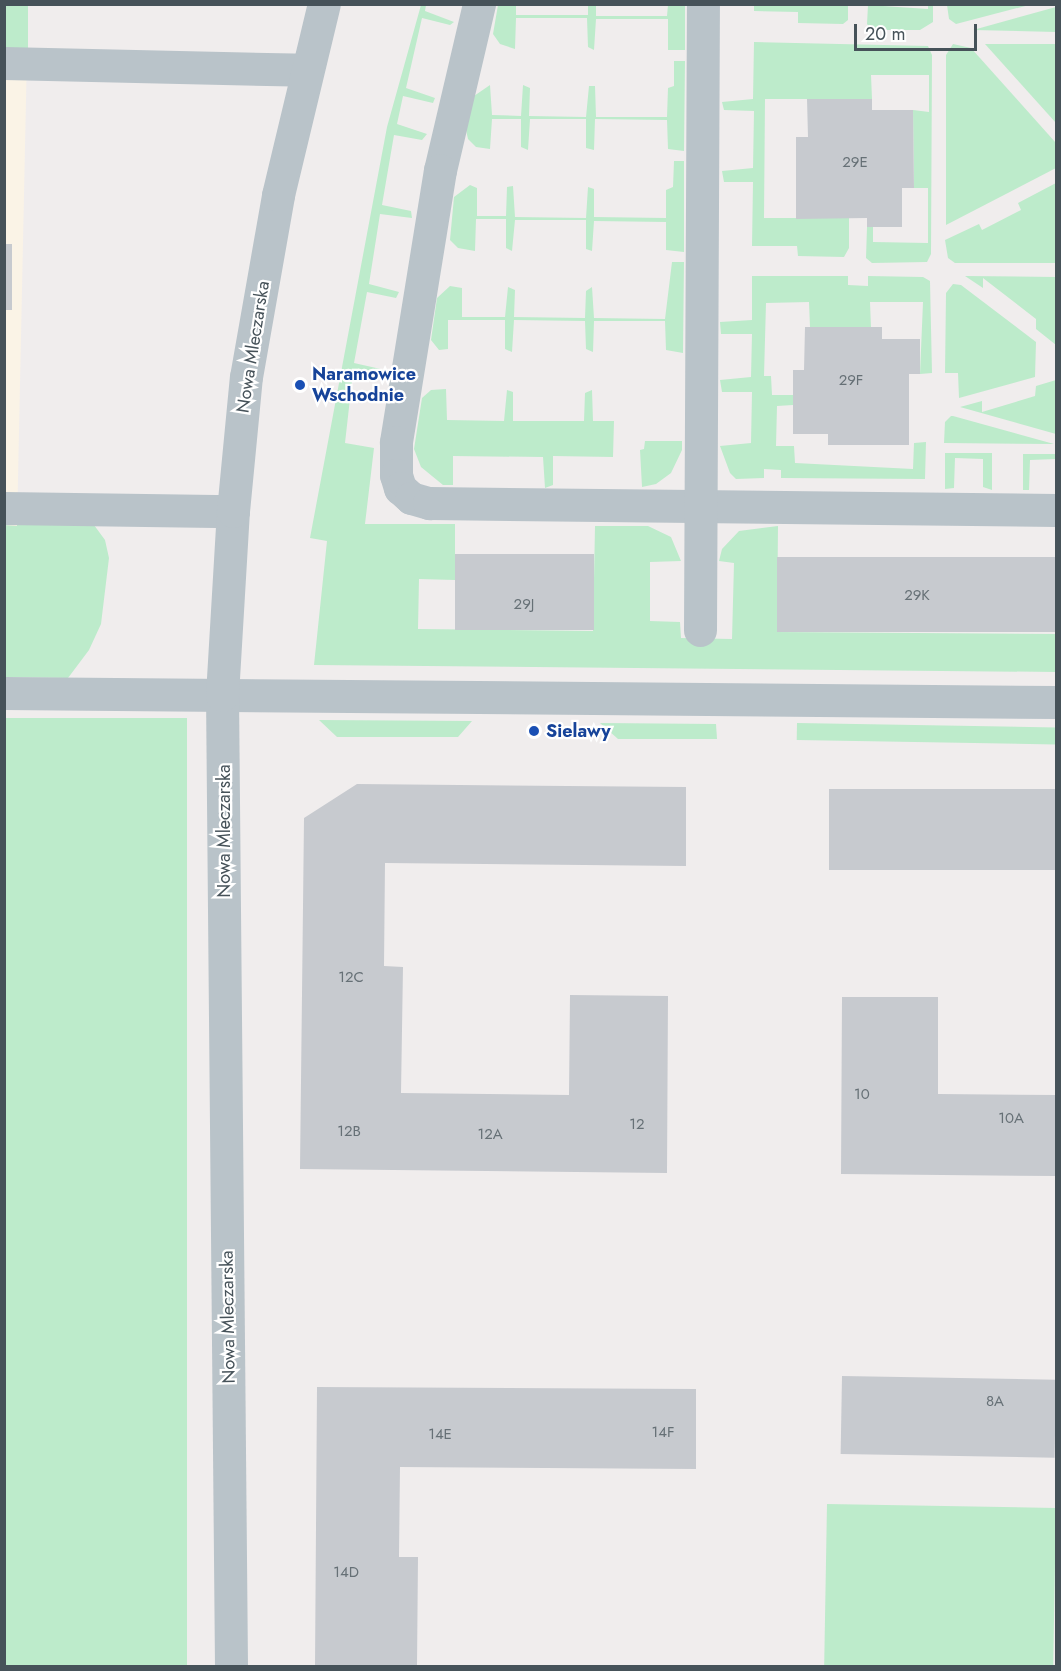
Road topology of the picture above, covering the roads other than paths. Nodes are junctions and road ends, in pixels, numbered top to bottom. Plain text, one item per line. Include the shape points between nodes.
1 (324, 4) edge
2 (479, 4) edge
3 (703, 4) edge
4 (4, 63) edge
5 (306, 70) junction
6 (4, 508) edge
7 (701, 508) junction
8 (1056, 510) edge
9 (233, 511) junction
10 (700, 630) dead end
11 (4, 693) edge
12 (222, 695) junction
13 (1056, 702) edge
14 (231, 1666) edge

1 - 5 street, Nowa Mleczarska
2 - 7 street via 440,170 405,376 395,460 400,488 411,498 429,503
3 - 7 street
4 - 5 street
5 - 9 street, Nowa Mleczarska via 278,195 246,377
6 - 9 street
7 - 8 street
7 - 10 street
9 - 12 street, Nowa Mleczarska
11 - 12 street
12 - 13 street
12 - 14 street, Nowa Mleczarska

